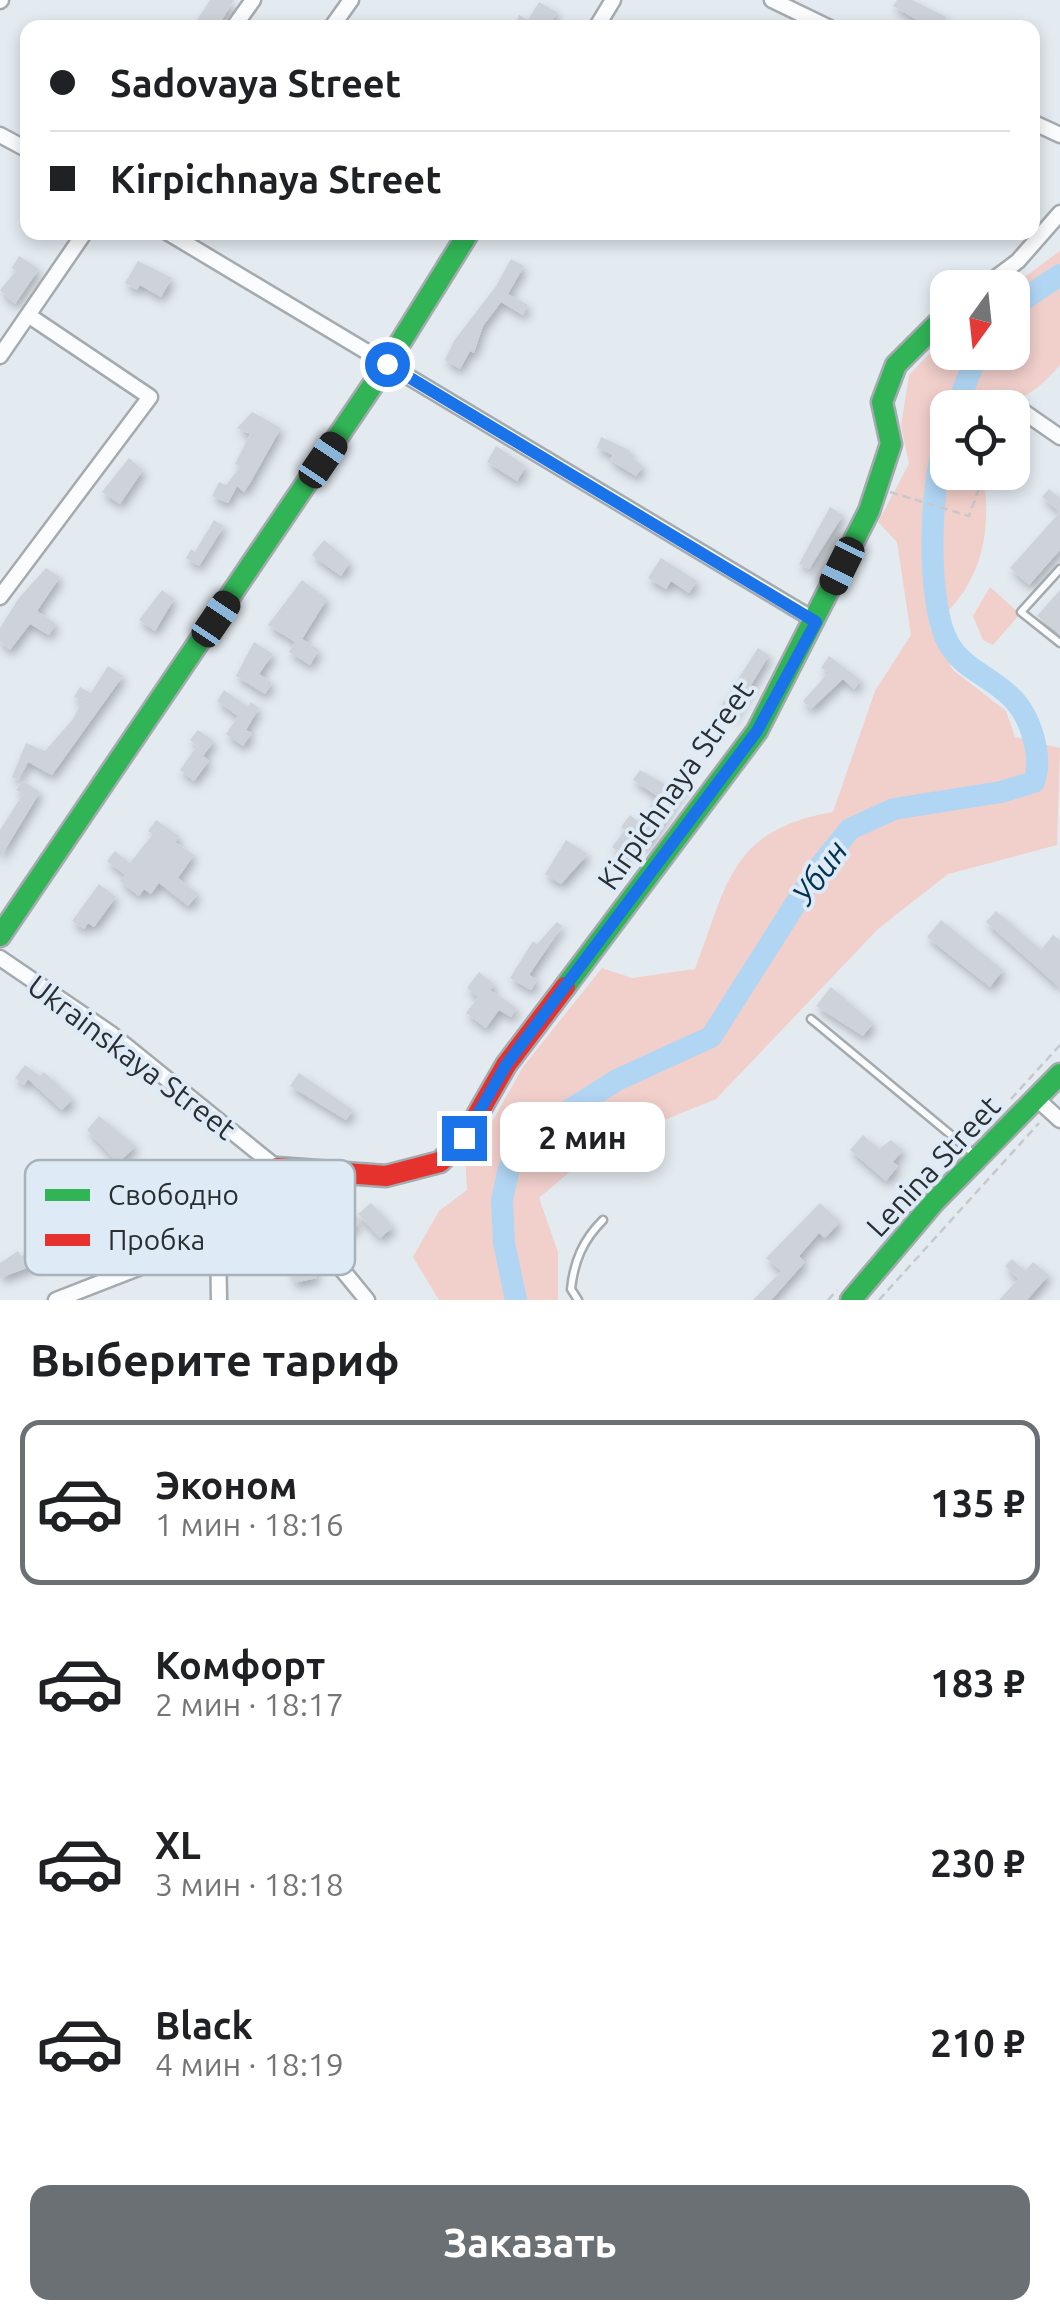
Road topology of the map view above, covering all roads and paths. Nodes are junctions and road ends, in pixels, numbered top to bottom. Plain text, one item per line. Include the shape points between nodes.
1 (772, 0) edge
2 (813, 20) edge
3 (1060, 213) edge
4 (1040, 236) edge
5 (80, 240) edge
6 (180, 240) edge
7 (463, 240) edge
8 (1036, 240) edge
9 (1006, 270) edge
10 (28, 315) junction
11 (930, 331) edge
12 (0, 356) edge
13 (387, 364) junction
14 (1030, 416) edge
15 (1060, 436) edge
16 (978, 490) edge
17 (909, 498) dead end
18 (1060, 569) edge
19 (0, 596) edge
20 (816, 622) junction
21 (1060, 643) edge
22 (0, 936) edge
23 (0, 958) edge
24 (811, 1019) dead end
25 (1060, 1074) edge
26 (1049, 1110) edge
27 (978, 1158) junction
28 (266, 1160) edge
29 (355, 1174) edge
30 (603, 1220) dead end
31 (120, 1275) edge
32 (219, 1275) edge
33 (346, 1275) edge
34 (56, 1300) edge
35 (219, 1300) edge
36 (367, 1300) edge
37 (578, 1300) edge
38 (852, 1300) edge
39 (879, 1300) edge

1 - 2 street
3 - 4 street
5 - 10 street
6 - 13 street
7 - 13 street
8 - 9 street
10 - 12 street
10 - 19 street via 150,397
11 - 20 street, Kirpichnaya Street via 896,365 882,402 891,444 869,511
13 - 20 street
13 - 22 street
14 - 15 street
16 - 17 path via 969,516
18 - 21 lane via 1021,612
20 - 29 street, Kirpichnaya Street via 757,731 506,1065 464,1138 440,1162 386,1176
23 - 28 street, Ukrainskaya Street via 110,1033
24 - 27 lane
25 - 26 street, Lenina Street
26 - 27 street, Lenina Street
26 - 39 path
27 - 38 street, Lenina Street
30 - 37 lane via 581,1248 571,1289
31 - 34 street
32 - 35 street
33 - 36 street, Ukrainskaya Street

